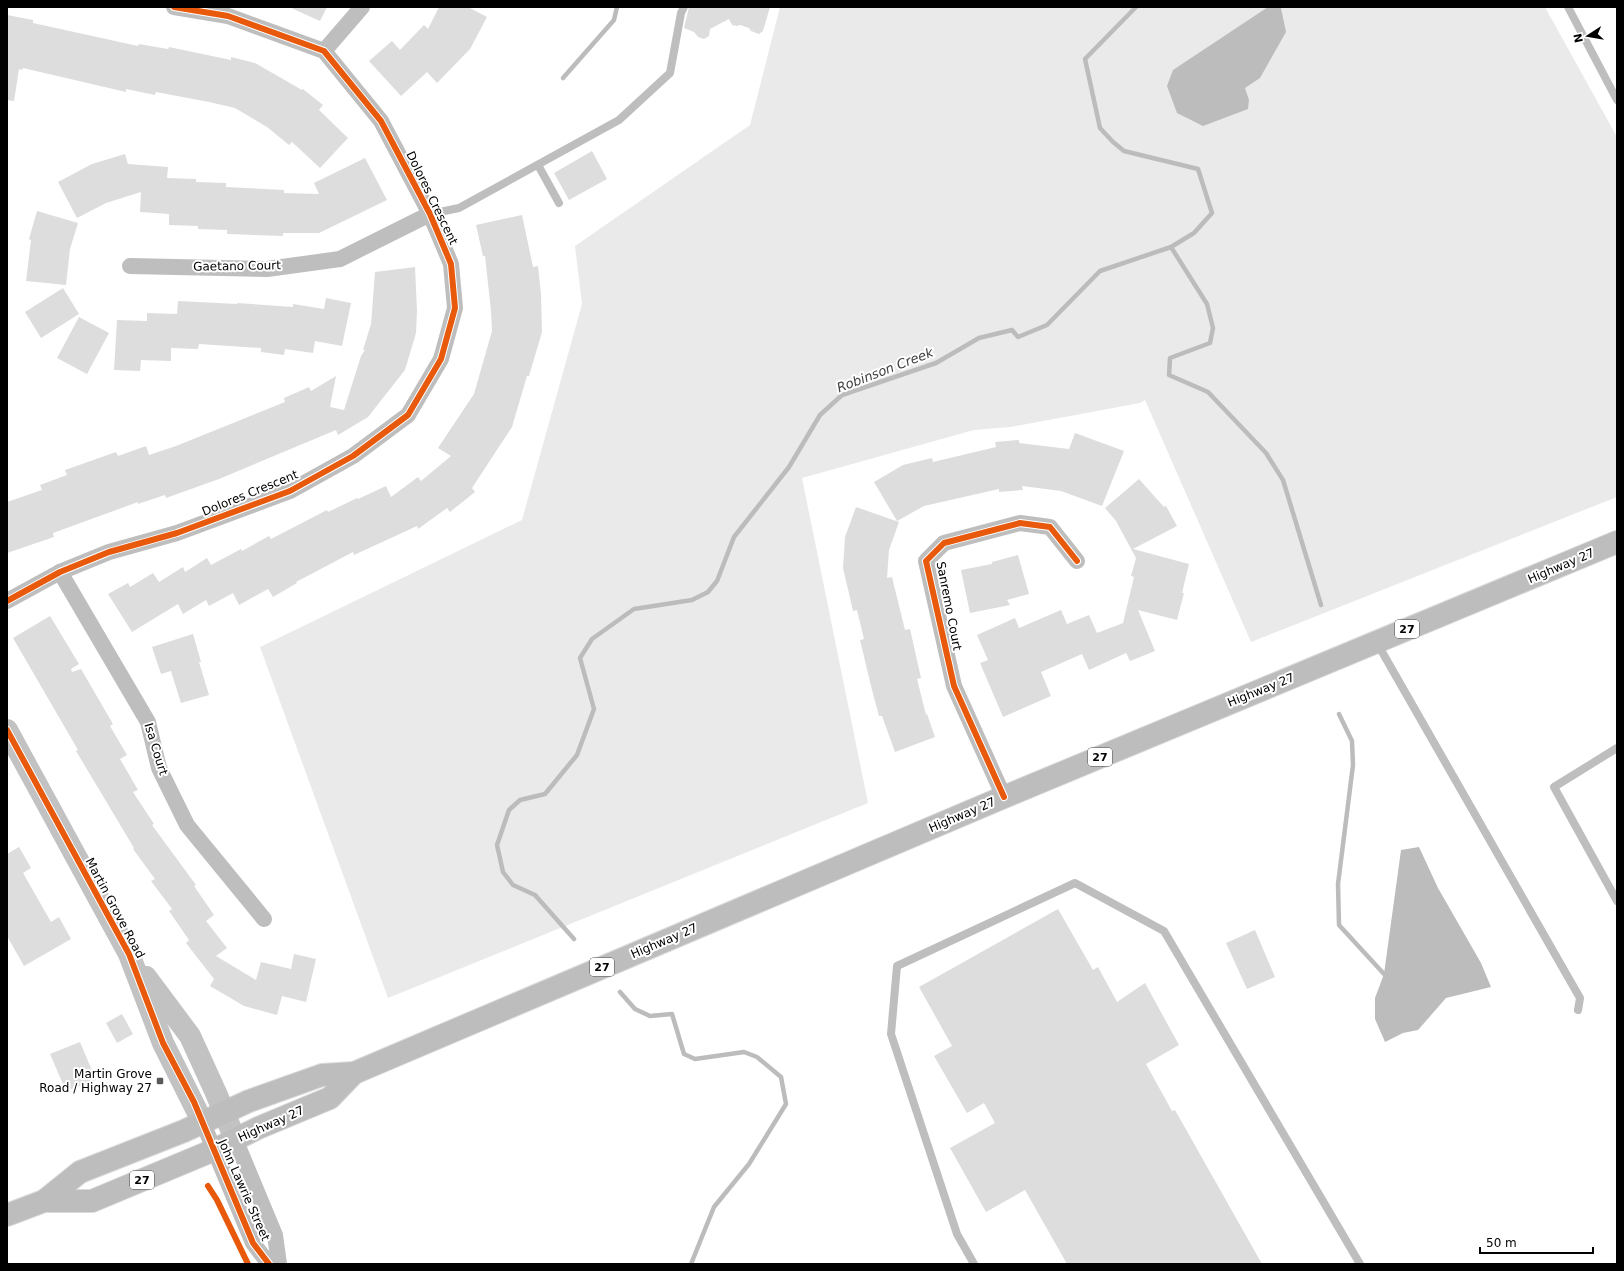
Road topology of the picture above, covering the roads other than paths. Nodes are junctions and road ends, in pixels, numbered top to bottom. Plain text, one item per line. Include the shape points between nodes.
1 (174, 7) edge
2 (362, 7) edge
3 (684, 7) edge
4 (1568, 7) edge
5 (324, 51) junction
6 (1617, 100) edge
7 (538, 164) junction
8 (559, 203) dead end
9 (430, 214) junction
10 (130, 266) dead end
11 (1617, 542) edge
12 (1077, 561) dead end
13 (60, 572) junction
14 (7, 601) edge
15 (1377, 642) junction
16 (7, 730) edge
17 (1617, 748) edge
18 (1004, 797) junction
19 (1617, 901) edge
20 (264, 919) dead end
21 (129, 954) junction
22 (1578, 1010) dead end
23 (354, 1073) junction
24 (225, 1113) junction
25 (203, 1123) junction
26 (235, 1139) junction
27 (214, 1150) junction
28 (44, 1201) junction
29 (7, 1215) edge
30 (269, 1264) edge
31 (279, 1264) edge
32 (974, 1264) edge
33 (1360, 1264) edge

1 - 5 street via 228,16
2 - 5 street
3 - 7 lane via 670,73 619,120
4 - 6 lane
5 - 9 street, Dolores Crescent via 381,121
7 - 8 lane
7 - 9 lane via 459,208
9 - 10 street, Gaetano Court via 340,259 267,269
9 - 13 street, Dolores Crescent via 451,264 455,308 441,359 408,415 353,456 290,491 177,533 109,552
11 - 15 main road, Highway 27 / 27
12 - 18 street, Sanremo Court via 1050,527 1020,523 944,543 926,561 954,686
13 - 14 street, Dolores Crescent
13 - 20 street, Isa Court via 148,722 159,768 187,825
15 - 18 main road, Highway 27 / 27
15 - 22 lane via 1580,998
16 - 21 street, Martin Grove Road
17 - 19 lane via 1554,787
18 - 23 main road, Highway 27 / 27
21 - 24 street, Martin Grove Road via 190,1036
21 - 25 street, Martin Grove Road via 163,1043
23 - 24 main road, Highway 27 / 27 via 322,1075 249,1101
23 - 26 main road, Highway 27 / 27 via 330,1098
24 - 25 main road, Highway 27 / 27
24 - 26 street, Martin Grove Road
25 - 27 street, John Lawrie Street
25 - 28 main road, Highway 27 / 27 via 80,1172
26 - 27 main road, Highway 27 / 27
26 - 31 street, John Lawrie Street via 275,1234
27 - 28 main road, Highway 27 / 27 via 92,1201
27 - 30 street, John Lawrie Street via 253,1243
28 - 29 main road, Highway 27 / 27
32 - 33 lane via 958,1234 891,1034 897,966 1075,883 1164,931

